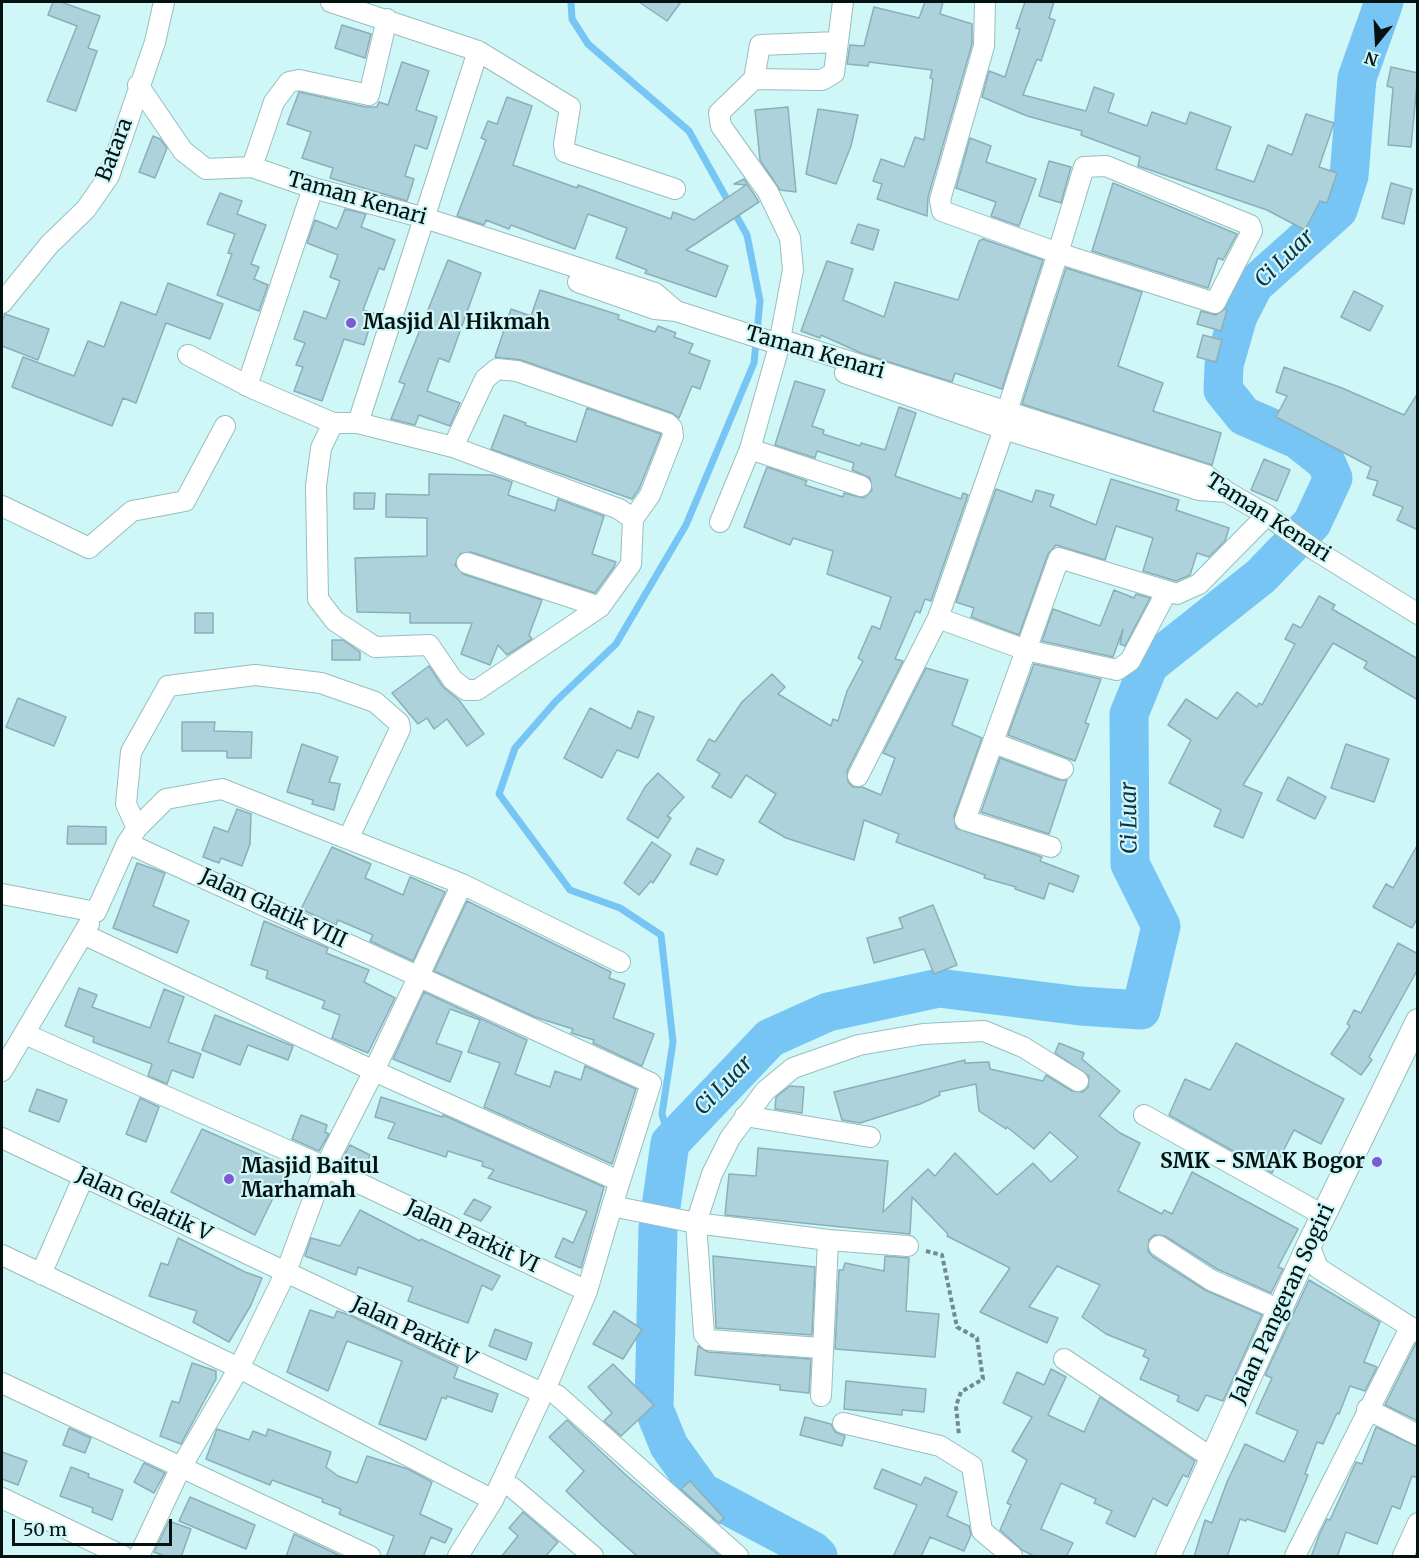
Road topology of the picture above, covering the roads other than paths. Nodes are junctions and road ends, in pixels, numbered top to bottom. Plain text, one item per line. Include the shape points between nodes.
1 (164, 2) edge
2 (331, 2) edge
3 (843, 2) edge
4 (985, 2) edge
5 (387, 20) junction
6 (838, 42) junction
7 (478, 51) junction
8 (754, 80) junction
9 (138, 85) junction
10 (252, 168) junction
11 (313, 188) junction
12 (675, 189) dead end
13 (424, 222) junction
14 (1058, 253) junction
15 (2, 303) edge
16 (774, 343) junction
17 (188, 355) dead end
18 (248, 386) junction
19 (1005, 420) junction
20 (333, 423) junction
21 (358, 423) junction
22 (225, 426) dead end
23 (453, 447) junction
24 (750, 449) junction
25 (861, 486) dead end
26 (2, 506) edge
27 (1267, 514) junction
28 (633, 519) junction
29 (720, 522) dead end
30 (467, 563) dead end
31 (1166, 593) junction
32 (600, 608) junction
33 (1418, 614) edge
34 (938, 618) junction
35 (1025, 650) junction
36 (994, 743) junction
37 (1063, 769) dead end
38 (858, 776) dead end
39 (132, 836) junction
40 (348, 839) junction
41 (1051, 847) dead end
42 (462, 884) junction
43 (2, 894) edge
44 (96, 912) junction
45 (83, 934) junction
46 (620, 962) dead end
47 (419, 976) junction
48 (1418, 1021) edge
49 (25, 1034) junction
50 (2, 1071) edge
51 (374, 1071) junction
52 (1078, 1081) dead end
53 (1144, 1115) dead end
54 (745, 1116) junction
55 (870, 1137) dead end
56 (2, 1138) edge
57 (325, 1167) junction
58 (84, 1176) junction
59 (619, 1181) junction
60 (612, 1206) junction
61 (1323, 1215) junction
62 (693, 1223) junction
63 (828, 1240) junction
64 (1309, 1245) junction
65 (908, 1246) road end
66 (1159, 1246) dead end
67 (2, 1255) edge
68 (286, 1272) junction
69 (41, 1274) junction
70 (587, 1291) junction
71 (1280, 1310) junction
72 (1414, 1330) edge
73 (822, 1348) junction
74 (1064, 1359) dead end
75 (238, 1368) junction
76 (2, 1383) edge
77 (550, 1394) junction
78 (821, 1396) dead end
79 (1367, 1409) junction
80 (843, 1423) dead end
81 (1418, 1435) edge
82 (1212, 1458) junction
83 (180, 1469) junction
84 (513, 1488) dead end
85 (2, 1498) edge
86 (493, 1500) junction
87 (1418, 1524) edge
88 (123, 1557) edge
89 (139, 1557) edge
90 (370, 1557) edge
91 (458, 1557) edge
92 (593, 1557) edge
93 (738, 1557) edge
94 (1012, 1557) edge
95 (1168, 1557) edge
96 (1295, 1557) edge
97 (1403, 1557) edge

1 - 9 street, Batara via 155,42
2 - 5 street
3 - 6 street
4 - 14 street via 984,46 939,205 944,212
5 - 7 street
5 - 10 street via 369,95 294,80 274,102
6 - 8 street via 834,73 822,80
6 - 8 street via 760,45
7 - 12 street via 570,107 565,152
7 - 13 street
8 - 16 street via 719,113 721,126 768,192 789,238 793,270
9 - 10 street via 183,151 195,162 212,170
9 - 15 street, Batara via 108,176 86,209
10 - 11 street, Taman Kenari
11 - 13 street, Taman Kenari
11 - 18 street
13 - 16 street, Taman Kenari via 655,309 676,311
13 - 21 street
14 - 14 street via 1084,167 1106,166 1252,229 1215,303
14 - 19 street
16 - 19 street, Taman Kenari
16 - 24 street
17 - 18 street
18 - 20 street
19 - 27 street, Taman Kenari via 1206,475 1227,492
19 - 34 street
20 - 21 street
20 - 32 street via 321,448 316,486 318,599 335,621 375,647 429,645 453,680 466,690 477,690
21 - 23 street
22 - 26 street via 185,501 132,511 89,548
23 - 28 street via 619,509
23 - 28 street via 485,379 497,369 517,371 668,424 674,436 650,495
24 - 25 street
24 - 29 street
27 - 31 street via 1199,584 1177,594
27 - 33 street, Taman Kenari via 1315,550
28 - 32 street via 631,564
30 - 32 street
31 - 35 street via 1130,660 1117,670
31 - 35 street via 1059,558
34 - 35 street
34 - 38 street
35 - 36 street
36 - 37 street
36 - 41 street via 965,820
39 - 40 street via 166,799 222,789
39 - 40 street via 126,804 132,752 168,686 255,675 321,683 375,702 399,723 400,729
39 - 44 street
39 - 47 street, Jalan Glatik VIII
40 - 42 street
42 - 46 street
42 - 47 street
43 - 44 street
44 - 45 street
45 - 49 street
45 - 51 street
47 - 51 street
47 - 59 street, Jalan Glatik VIII via 651,1083
48 - 61 street, Jalan Pangeran Sogiri
49 - 50 street
49 - 57 street, Jalan Parkit VI
51 - 57 street
51 - 59 street
52 - 54 street via 1023,1047 984,1031 923,1034 859,1045 793,1068 765,1091
53 - 61 street
54 - 55 street
54 - 62 street via 711,1174
56 - 58 street, Jalan Gelatik V
57 - 68 street
57 - 70 street, Jalan Parkit VI
58 - 68 street, Jalan Gelatik V
58 - 69 street
59 - 60 street
60 - 62 street
60 - 70 street
61 - 64 street, Jalan Pangeran Sogiri
62 - 63 street
62 - 73 street via 707,1339
63 - 65 street
63 - 73 street
64 - 71 street, Jalan Pangeran Sogiri
64 - 72 street via 1318,1268
66 - 71 street via 1211,1281
67 - 69 street
68 - 75 street
68 - 77 street, Jalan Parkit V
69 - 75 street
70 - 77 street
71 - 82 street, Jalan Pangeran Sogiri
72 - 79 street
73 - 78 street
74 - 82 street
75 - 83 street
75 - 86 street
76 - 83 street
77 - 86 street
77 - 93 street, Jalan Parkit V
79 - 81 street
79 - 96 street
80 - 94 street via 940,1446 972,1466 982,1531
82 - 95 street, Jalan Pangeran Sogiri
83 - 89 street
83 - 90 street
84 - 92 street
85 - 88 street
86 - 91 street
87 - 97 street

